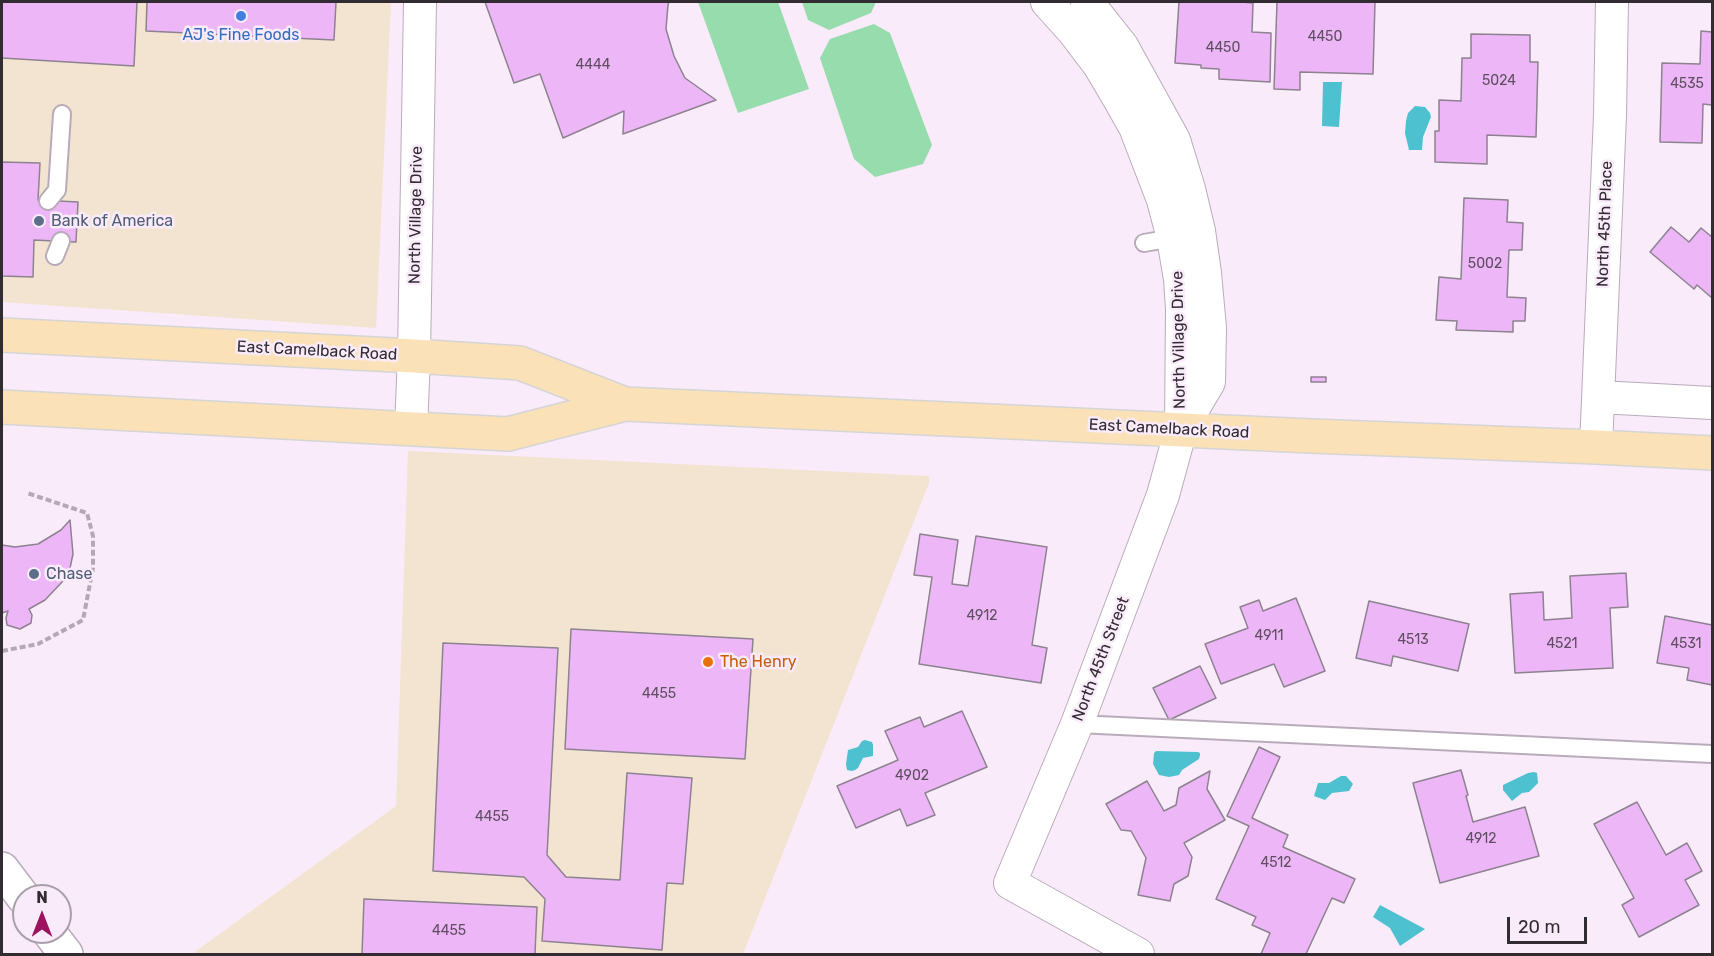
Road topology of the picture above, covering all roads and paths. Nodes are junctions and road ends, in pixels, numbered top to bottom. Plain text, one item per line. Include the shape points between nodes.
1 (420, 2) edge
2 (1047, 2) edge
3 (1087, 2) edge
4 (1612, 2) edge
5 (62, 114) dead end
6 (56, 197) dead end
7 (1172, 238) junction
8 (2, 335) edge
9 (414, 356) junction
10 (1599, 397) junction
11 (1713, 403) edge
12 (625, 404) junction
13 (2, 407) edge
14 (411, 429) junction
15 (1180, 429) junction
16 (1596, 447) junction
17 (1713, 453) edge
18 (27, 493) dead end
19 (2, 651) edge
20 (1077, 724) junction
21 (1713, 754) edge
22 (2, 868) edge
23 (14, 884) edge
24 (1138, 954) edge

1 - 9 street, North Village Drive
2 - 7 street, North Village Drive via 1099,65 1136,127 1163,200
3 - 7 street, North Village Drive via 1122,46 1174,140 1190,189
4 - 10 street, North 45th Place
5 - 6 lane
7 - 15 street, North Village Drive via 1182,309
8 - 9 main road, East Camelback Road
9 - 12 main road, East Camelback Road via 520,363
9 - 14 street, North Village Drive
10 - 11 street
10 - 16 street, North 45th Place
12 - 14 main road, East Camelback Road via 508,434
12 - 15 main road, East Camelback Road
13 - 14 main road, East Camelback Road
15 - 16 main road, East Camelback Road
15 - 20 street, North 45th Street via 1163,495
16 - 17 main road, East Camelback Road
18 - 19 path via 87,513 93,536 93,568 83,620 38,644
20 - 21 lane
20 - 24 street, North 45th Street via 1010,883
22 - 23 street

